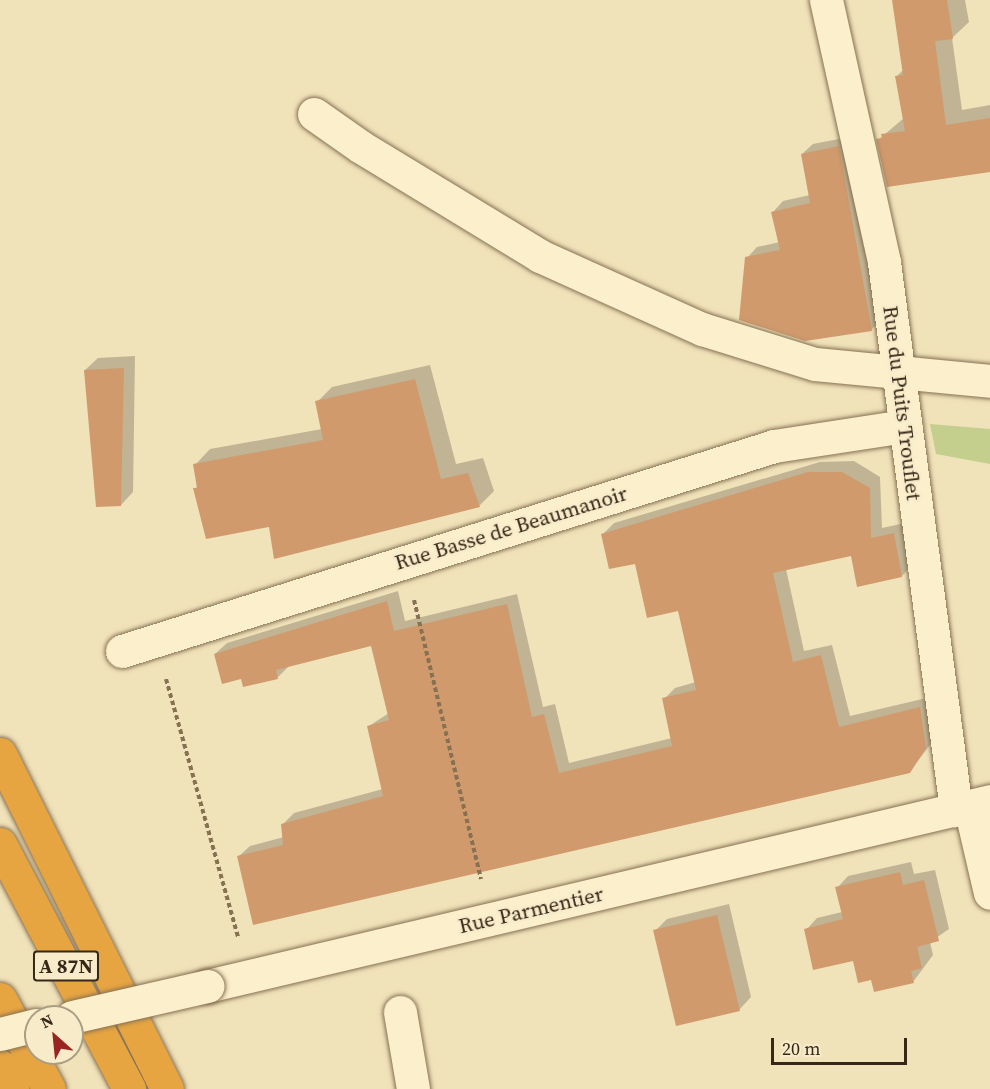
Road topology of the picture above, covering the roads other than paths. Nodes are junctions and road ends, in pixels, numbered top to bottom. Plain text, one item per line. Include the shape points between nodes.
1 (826, 0) edge
2 (314, 114) dead end
3 (898, 373) junction
4 (990, 381) edge
5 (905, 426) junction
6 (122, 651) dead end
7 (0, 754) edge
8 (972, 806) edge
9 (0, 844) edge
10 (990, 893) edge
11 (0, 999) edge
12 (400, 1012) dead end
13 (84, 1014) edge
14 (24, 1028) edge
15 (0, 1034) edge
16 (0, 1066) edge
17 (13, 1089) edge
18 (49, 1089) edge
19 (129, 1089) edge
20 (167, 1089) edge
21 (413, 1089) edge

1 - 3 street, Rue du Puits Trouflet via 884,262
2 - 3 street via 540,256 702,329 815,364
3 - 4 street
3 - 5 street, Rue du Puits Trouflet
5 - 6 street, Rue Basse de Beaumanoir via 774,446
5 - 8 street, Rue du Puits Trouflet
7 - 20 highway
8 - 10 street, Rue du Puits Trouflet
8 - 13 street, Rue Parmentier, bridge
9 - 19 highway, A 87N
11 - 18 highway
12 - 21 street
14 - 15 street, bridge
16 - 17 highway

